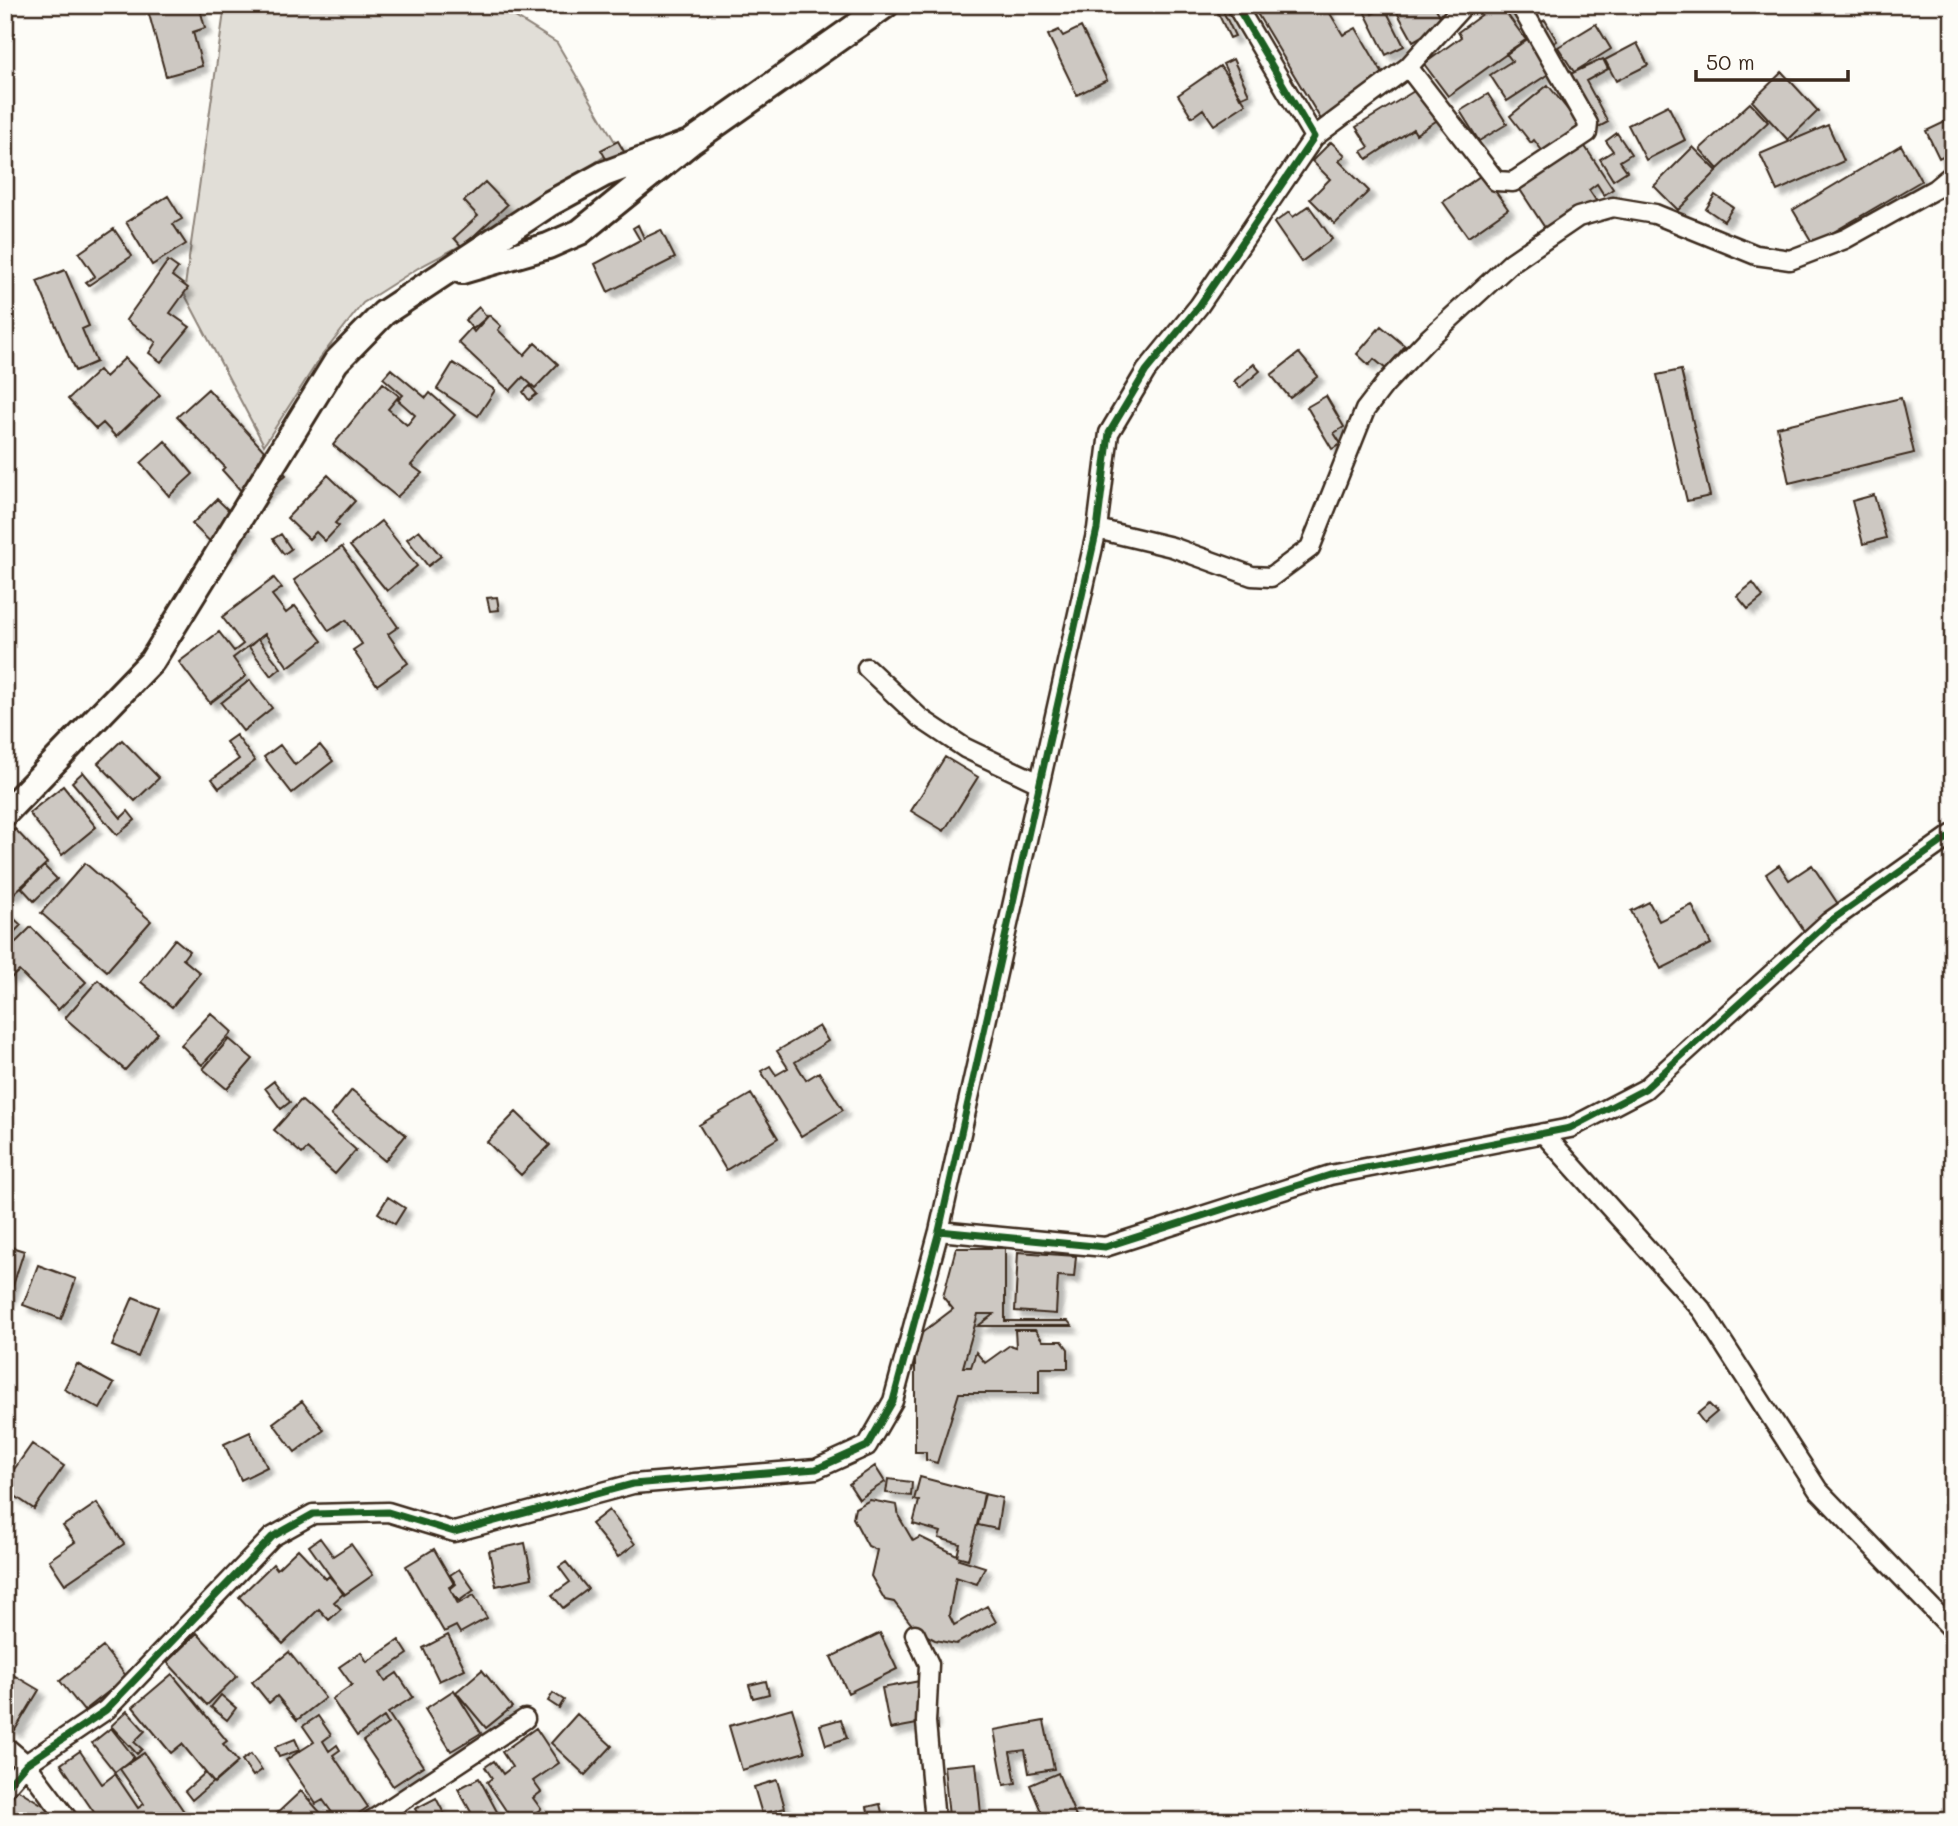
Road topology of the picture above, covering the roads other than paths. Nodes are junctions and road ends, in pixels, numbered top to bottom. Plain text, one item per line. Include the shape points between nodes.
1 (886, 5) edge
2 (1236, 5) edge
3 (1464, 5) edge
4 (1520, 5) edge
5 (1408, 67) junction
6 (1314, 137) junction
7 (691, 142) junction
8 (1953, 174) edge
9 (431, 280) junction
10 (1097, 529) junction
11 (867, 668) dead end
12 (1039, 783) junction
13 (8, 804) edge
14 (1953, 834) edge
15 (1543, 1133) junction
16 (940, 1231) junction
17 (1953, 1630) edge
18 (915, 1634) dead end
19 (525, 1719) dead end
20 (5, 1746) edge
21 (26, 1764) junction
22 (5, 1788) edge
23 (69, 1821) edge
24 (371, 1821) edge
25 (935, 1821) edge

1 - 7 street
2 - 6 street
3 - 5 street
4 - 5 street via 1588,124 1587,133 1513,182 1496,181
5 - 6 street
6 - 10 street via 1199,306 1146,371 1109,433
7 - 9 street via 572,190
7 - 9 street via 580,232 548,246
8 - 10 street via 1935,189 1845,239 1790,260 1756,255 1655,214 1613,207 1578,217 1512,262 1385,384 1365,410 1310,548 1271,577 1252,576 1172,547
9 - 13 street via 384,313 336,362 152,661
10 - 12 street
11 - 12 street via 931,726 965,748
12 - 16 street
14 - 15 street via 1829,922 1645,1089 1570,1128
15 - 16 street via 1330,1175 1105,1247
15 - 17 street via 1702,1310 1818,1490
16 - 21 street via 893,1401 867,1446 816,1469 633,1484 454,1532 388,1512 313,1514 272,1537 106,1710
18 - 25 street via 929,1664 926,1722
19 - 24 street
20 - 21 street
21 - 22 street
21 - 23 street

